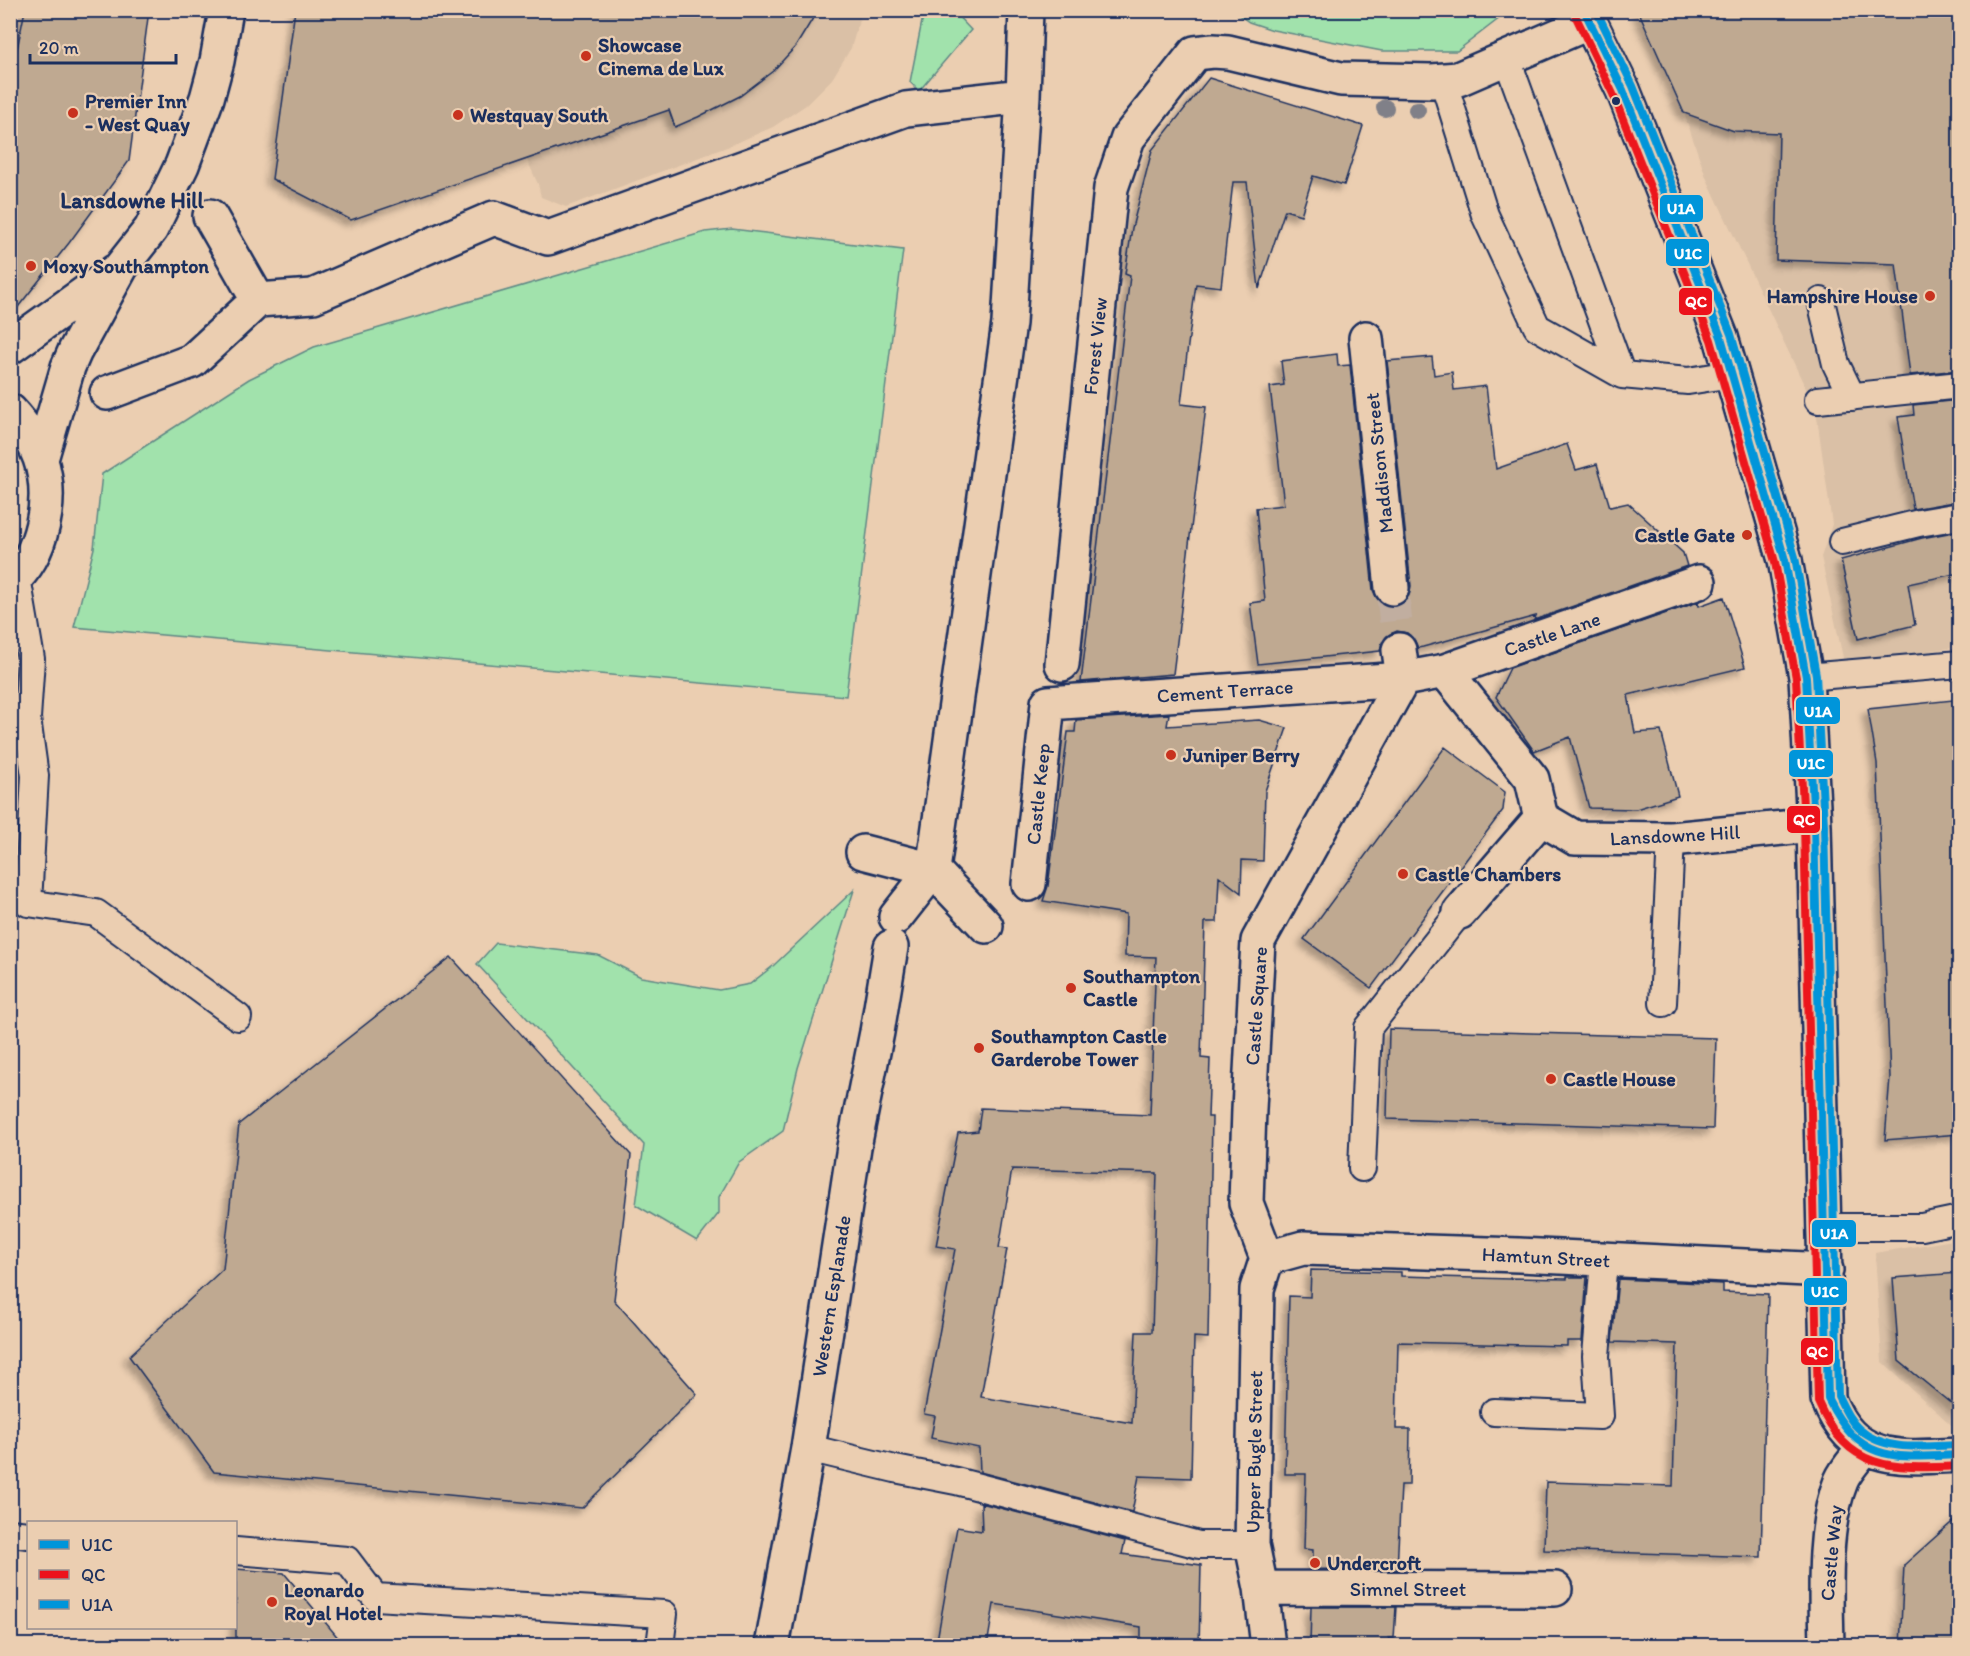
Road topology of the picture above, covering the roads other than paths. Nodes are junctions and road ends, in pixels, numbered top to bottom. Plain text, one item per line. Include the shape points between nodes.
1 (226, 10) edge
2 (1026, 10) edge
3 (1587, 16) edge
4 (1507, 59) junction
5 (1443, 80) junction
6 (1023, 96) junction
7 (210, 216) dead end
8 (122, 267) junction
9 (258, 300) junction
10 (1821, 301) dead end
11 (1366, 338) dead end
12 (10, 347) edge
13 (1732, 374) junction
14 (1622, 375) junction
15 (1959, 385) edge
16 (107, 393) dead end
17 (1852, 396) junction
18 (1818, 400) dead end
19 (10, 411) edge
20 (41, 459) junction
21 (1959, 516) edge
22 (1842, 542) dead end
23 (14, 580) edge
24 (1699, 582) dead end
25 (1392, 588) tunnel mouth
26 (1062, 664) dead end
27 (1401, 664) junction
28 (1959, 664) edge
29 (1445, 671) junction
30 (1806, 677) junction
31 (1048, 703) joint
32 (19, 710) edge
33 (1541, 818) junction
34 (1814, 825) junction
35 (1671, 839) junction
36 (863, 852) dead end
37 (933, 870) junction
38 (1029, 884) dead end
39 (1460, 912) joint
40 (986, 926) dead end
41 (1663, 1003) dead end
42 (238, 1017) dead end
43 (1362, 1168) dead end
44 (1959, 1219) edge
45 (1824, 1227) junction
46 (1267, 1258) junction
47 (1604, 1260) junction
48 (1826, 1270) junction
49 (1494, 1412) dead end
50 (1865, 1447) junction
51 (808, 1448) junction
52 (1959, 1455) edge
53 (10, 1533) edge
54 (27, 1535) edge
55 (1252, 1545) junction
56 (237, 1551) edge
57 (1261, 1588) junction
58 (1554, 1589) dead end
59 (660, 1646) edge
60 (772, 1646) edge
61 (1268, 1646) edge
62 (1827, 1646) edge

1 - 8 street via 207,98 182,165 151,229
2 - 6 street
3 - 4 street
3 - 13 street via 1623,90
4 - 5 street via 1458,79
4 - 14 lane
5 - 14 lane via 1485,215 1537,327
5 - 26 street, Forest View via 1341,79 1228,52 1195,53 1128,138 1111,188
6 - 9 street via 906,109 548,238 495,218 313,296
6 - 37 street via 1009,324
7 - 9 street
8 - 12 street
8 - 20 street via 68,367
9 - 16 street via 192,361
10 - 17 lane via 1836,364
11 - 25 street, Maddison Street
13 - 14 lane via 1688,381
13 - 30 street via 1785,560
15 - 17 lane
17 - 18 lane
19 - 20 street via 27,430
20 - 23 street via 47,500 39,542
21 - 22 lane
23 - 32 lane via 31,659
24 - 29 street, Castle Lane
27 - 29 street, Castle Lane
27 - 31 street, Cement Terrace
27 - 46 street, Castle Square via 1258,941 1246,1203
28 - 30 lane
29 - 33 street via 1532,779
30 - 34 street
31 - 38 street, Castle Keep
32 - 42 lane via 35,776 28,903 96,913
33 - 35 street, Lansdowne Hill via 1575,838
33 - 39 street
34 - 35 street, Lansdowne Hill
34 - 45 street
35 - 41 lane
36 - 37 street
37 - 40 street
37 - 51 street, Western Esplanade via 894,932 854,1147
39 - 43 lane via 1368,1028
44 - 45 lane via 1922,1227
45 - 48 street
46 - 47 street, Hamtun Street via 1303,1248
46 - 55 street, Upper Bugle Street via 1257,1289
47 - 48 street, Hamtun Street
47 - 49 lane via 1596,1356 1600,1416
48 - 50 street via 1828,1399 1836,1419
50 - 52 street via 1909,1458
50 - 62 street, Castle Way via 1842,1479 1831,1515
51 - 55 lane via 956,1480 1199,1545
51 - 60 street, Western Esplanade
53 - 54 lane
55 - 57 street, Upper Bugle Street
56 - 59 lane via 347,1560 375,1597 664,1614
57 - 58 street, Simnel Street
57 - 61 street, Upper Bugle Street

